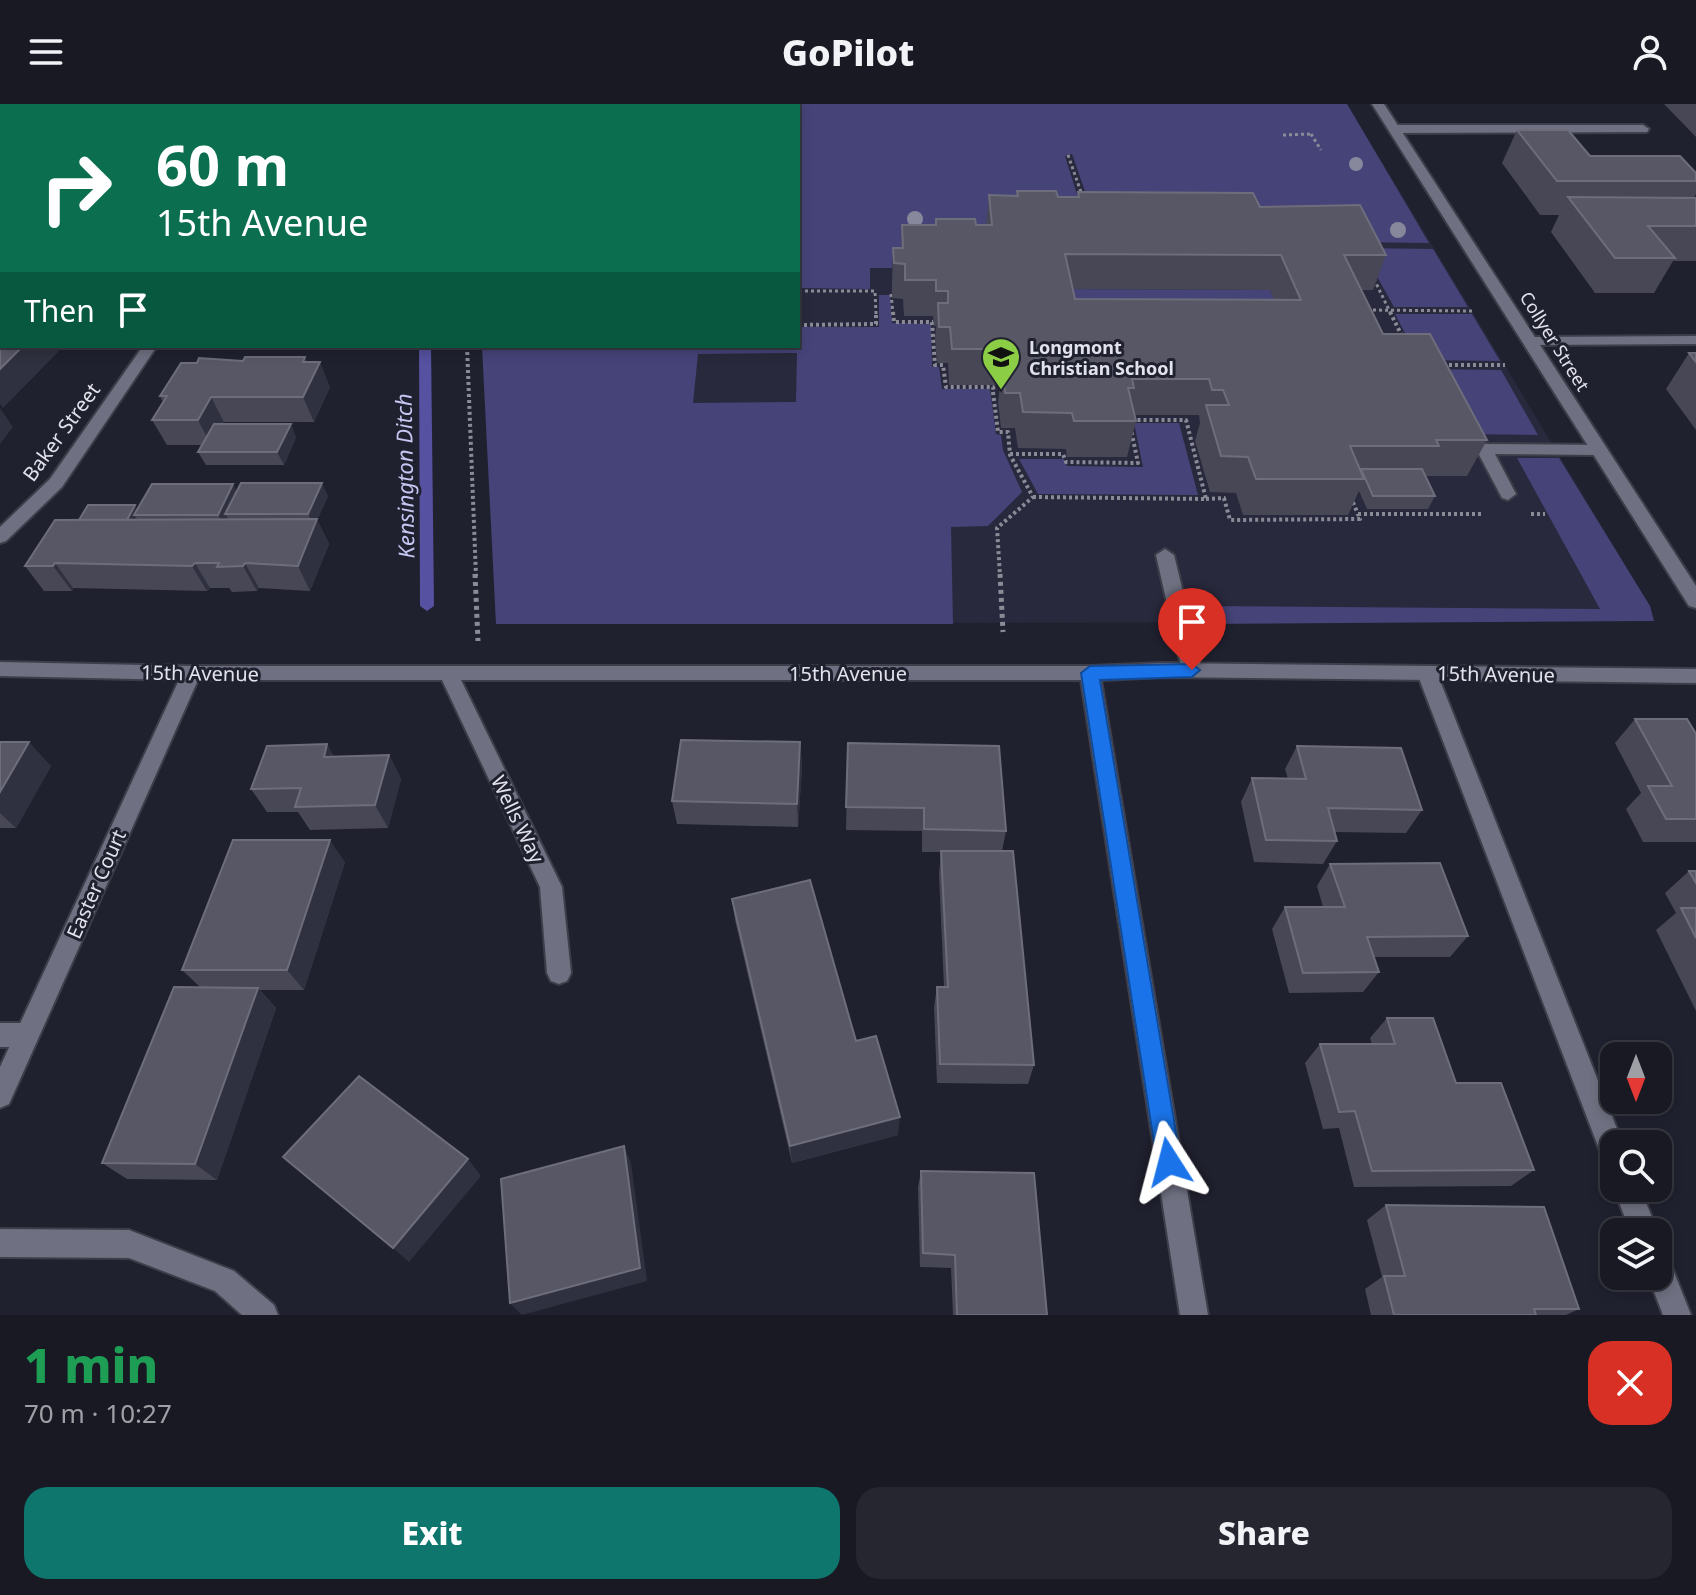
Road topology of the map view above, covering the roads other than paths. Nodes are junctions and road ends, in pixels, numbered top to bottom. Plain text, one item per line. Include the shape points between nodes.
1 (1378, 104) edge
2 (1394, 129) junction
3 (1643, 129) dead end
4 (1696, 340) edge
5 (1532, 341) junction
6 (149, 348) edge
7 (1600, 450) junction
8 (1508, 494) dead end
9 (0, 537) edge
10 (1165, 555) dead end
11 (1696, 601) edge
12 (0, 669) edge
13 (1192, 670) junction
14 (192, 673) junction
15 (448, 673) junction
16 (1090, 673) junction
17 (1427, 673) junction
18 (1696, 676) edge
19 (559, 973) dead end
20 (0, 1035) edge
21 (27, 1035) junction
22 (0, 1095) edge
23 (1605, 1130) edge
24 (0, 1243) edge
25 (1667, 1290) edge
26 (264, 1315) edge
27 (1194, 1315) edge
28 (1677, 1315) edge

1 - 2 street, Collyer Street
2 - 3 street
2 - 5 street, Collyer Street
4 - 5 street
5 - 7 street, Collyer Street
6 - 9 street, Baker Street via 56,483
7 - 8 street via 1484,449
7 - 11 street, Collyer Street
10 - 13 street
12 - 14 street, 15th Avenue
13 - 16 street, 15th Avenue
13 - 17 street, 15th Avenue
14 - 15 street, 15th Avenue
14 - 21 street, Easter Court
15 - 16 street, 15th Avenue
15 - 19 street, Wells Way via 551,887
16 - 27 street
17 - 18 street, 15th Avenue
17 - 23 street
20 - 21 street
21 - 22 street, Easter Court
24 - 26 street via 129,1244 224,1281
25 - 28 street

